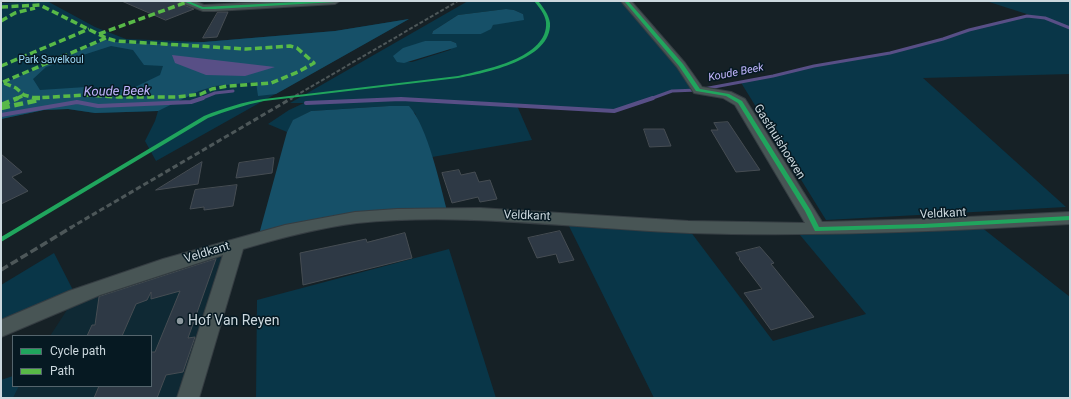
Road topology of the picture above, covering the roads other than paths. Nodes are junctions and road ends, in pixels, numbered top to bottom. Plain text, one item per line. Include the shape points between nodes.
1 (185, 1) edge
2 (334, 1) edge
3 (626, 1) edge
4 (1070, 218) edge
5 (817, 229) junction
6 (235, 245) junction
7 (1, 329) edge
8 (188, 398) edge

1 - 2 street via 203,8
3 - 5 street, Gasthuishoeven via 681,65 698,90 727,95 740,102 808,210
4 - 5 street, Veldkant
5 - 6 street, Veldkant via 687,227 553,217 413,214 356,218 312,225
6 - 7 street, Veldkant via 76,296
6 - 8 street

